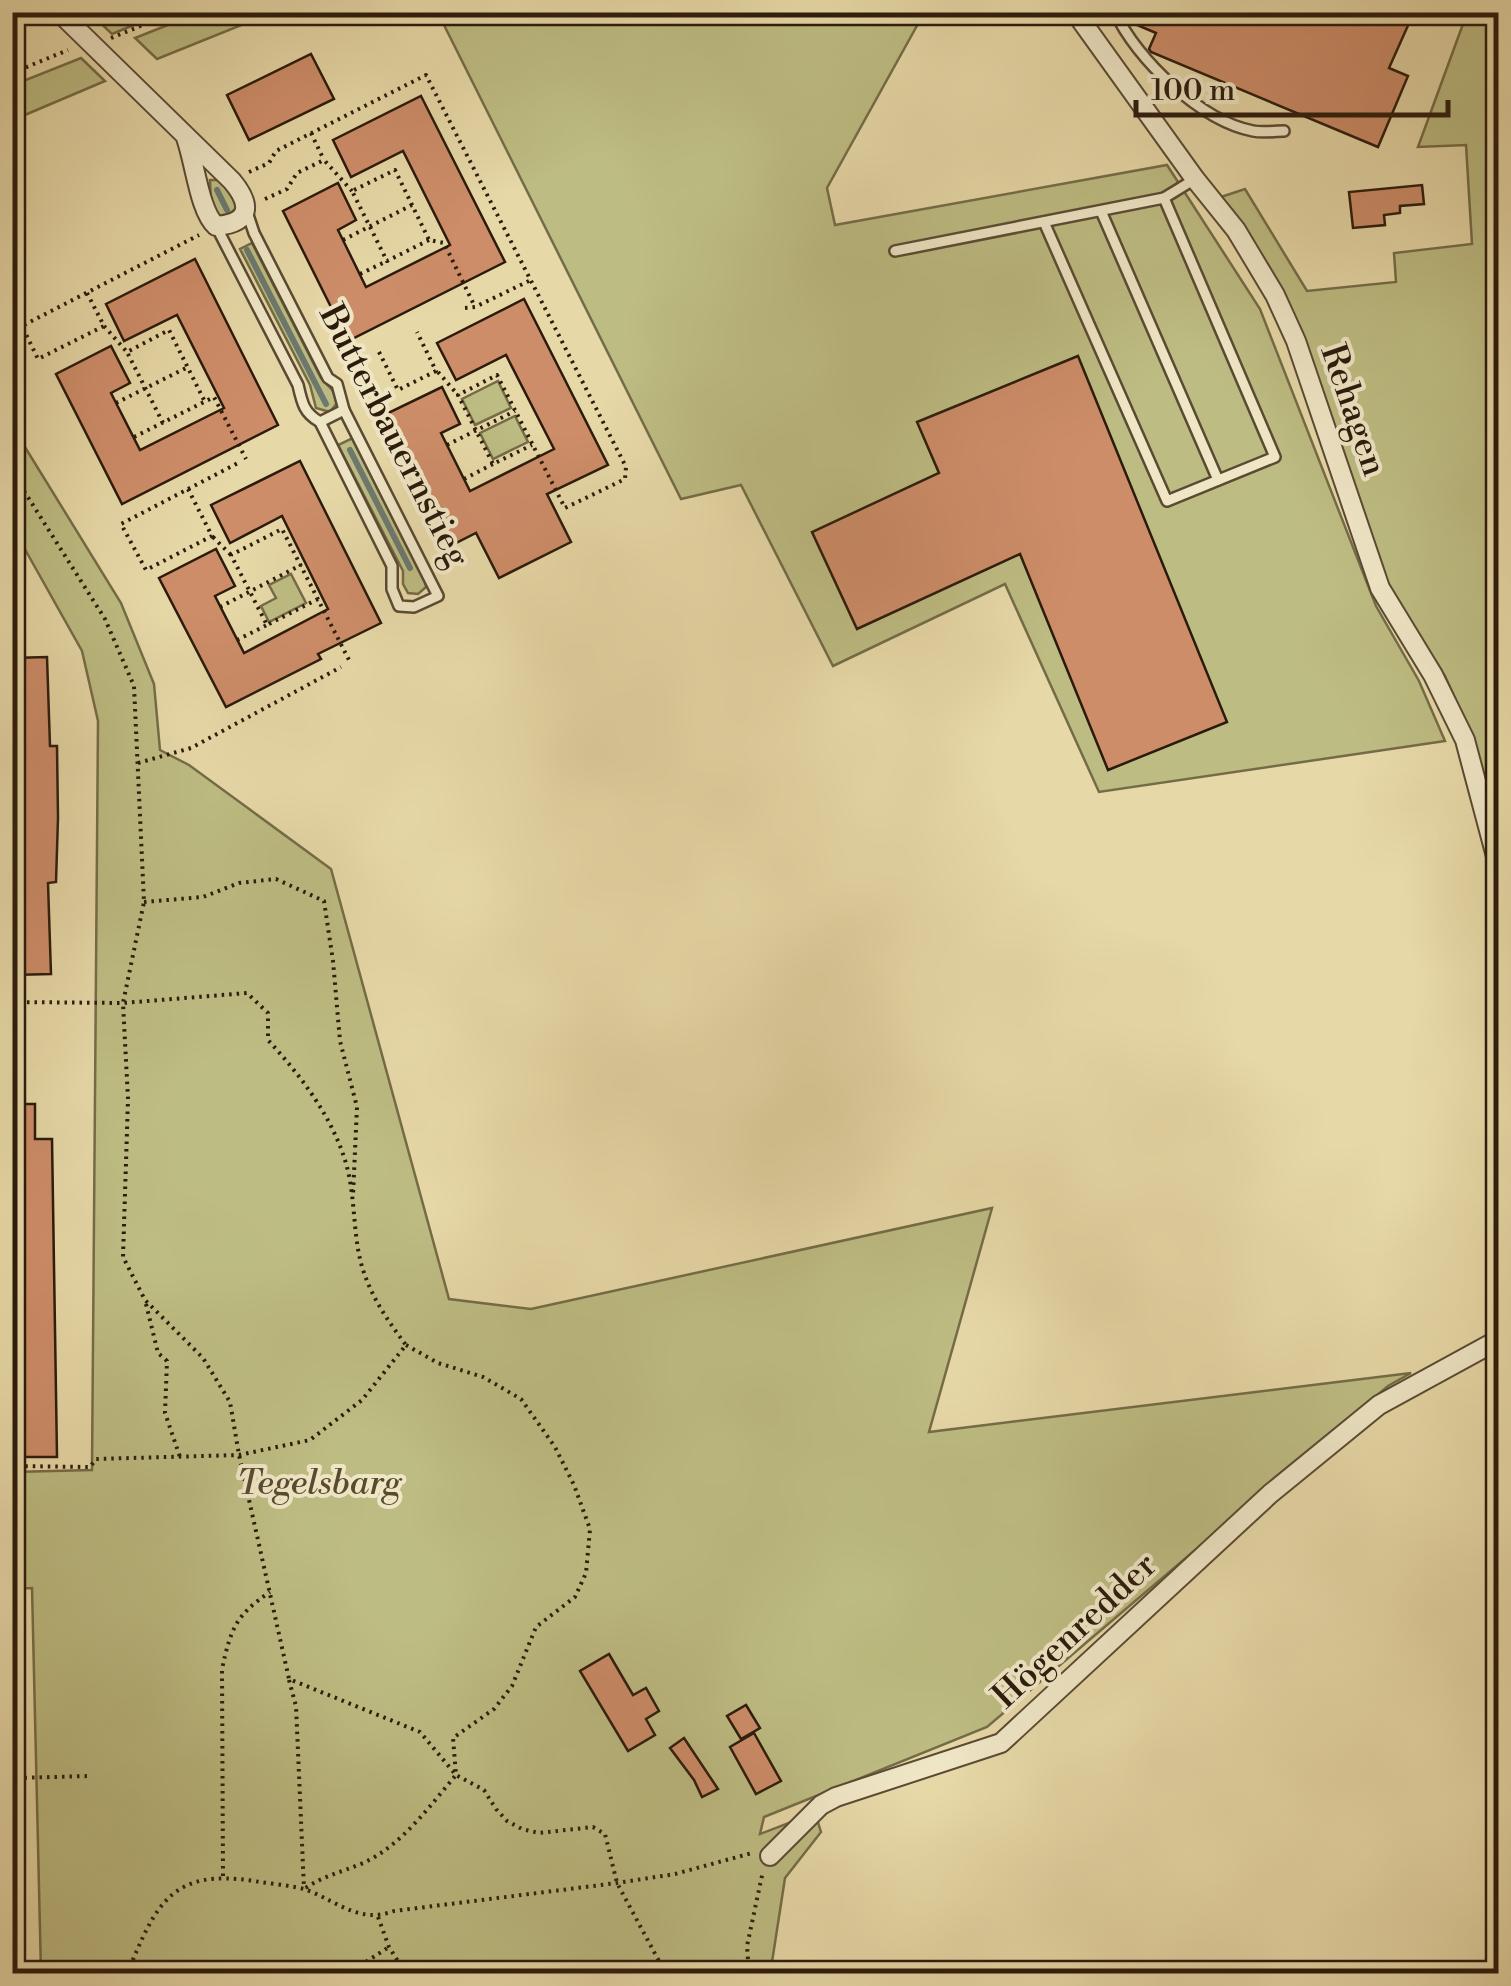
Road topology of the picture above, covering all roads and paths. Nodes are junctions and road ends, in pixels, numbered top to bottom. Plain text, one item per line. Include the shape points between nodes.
1 (176, 12) edge
2 (1075, 12) edge
3 (1115, 12) edge
4 (59, 13) edge
5 (90, 40) junction
6 (12, 72) edge
7 (1284, 131) dead end
8 (311, 133) junction
9 (185, 135) junction
10 (324, 160) junction
11 (1195, 179) junction
12 (232, 180) junction
13 (352, 191) junction
14 (1164, 198) junction
15 (412, 205) junction
16 (246, 208) junction
17 (1101, 210) junction
18 (1044, 222) junction
19 (216, 226) junction
20 (370, 226) junction
21 (343, 240) dead end
22 (429, 240) junction
23 (895, 250) dead end
24 (388, 260) junction
25 (360, 274) dead end
26 (531, 280) junction
27 (87, 293) junction
28 (475, 307) junction
29 (465, 308) dead end
30 (22, 326) junction
31 (104, 326) junction
32 (12, 331) edge
33 (417, 332) dead end
34 (127, 352) junction
35 (379, 352) dead end
36 (188, 366) junction
37 (436, 371) junction
38 (145, 388) junction
39 (458, 395) junction
40 (116, 402) dead end
41 (205, 402) junction
42 (344, 410) junction
43 (515, 411) junction
44 (163, 422) junction
45 (320, 422) junction
46 (476, 430) junction
47 (134, 437) dead end
48 (447, 444) dead end
49 (532, 445) junction
50 (246, 460) dead end
51 (238, 464) dead end
52 (493, 464) junction
53 (12, 472) edge
54 (464, 478) dead end
55 (1218, 480) junction
56 (188, 489) junction
57 (212, 536) junction
58 (230, 555) junction
59 (301, 565) junction
60 (249, 592) junction
61 (318, 599) junction
62 (220, 607) dead end
63 (267, 626) junction
64 (238, 640) dead end
65 (350, 662) dead end
66 (341, 667) dead end
67 (138, 763) junction
68 (1498, 864) edge
69 (144, 902) junction
70 (12, 1002) edge
71 (123, 1003) junction
72 (353, 1201) junction
73 (145, 1300) junction
74 (1498, 1340) edge
75 (406, 1345) junction
76 (239, 1455) junction
77 (180, 1459) junction
78 (12, 1466) edge
79 (270, 1592) junction
80 (289, 1678) junction
81 (89, 1776) dead end
82 (456, 1776) junction
83 (16, 1778) dead end
84 (770, 1856) junction
85 (223, 1876) junction
86 (617, 1883) junction
87 (304, 1889) junction
88 (378, 1917) junction
89 (389, 1947) junction
90 (127, 1974) edge
91 (346, 1974) edge
92 (406, 1974) edge
93 (660, 1974) edge
94 (749, 1974) edge

1 - 5 path via 118,37
2 - 11 street, Rehagen
3 - 7 lane via 1146,60 1184,95 1252,131
4 - 5 street, Butterbauernstieg
5 - 6 path
5 - 9 street, Butterbauernstieg
8 - 10 path
8 - 12 path
8 - 26 path via 426,75
9 - 12 street, Butterbauernstieg
9 - 19 street, Butterbauernstieg via 202,206
10 - 13 path
10 - 16 path
11 - 14 lane
11 - 68 street, Rehagen via 1276,295 1380,588 1465,740
12 - 16 street, Butterbauernstieg
13 - 15 path via 395,170
13 - 20 path
14 - 17 lane
14 - 55 lane via 1275,457
15 - 20 path
15 - 22 path
16 - 19 street via 234,224
16 - 42 lane, Butterbauernstieg via 328,378 337,384
17 - 18 lane
17 - 55 lane
18 - 23 lane
18 - 55 lane via 1167,501
19 - 27 path
19 - 45 lane, Butterbauernstieg via 302,404
20 - 21 path
20 - 24 path
22 - 24 path
22 - 28 path via 444,243
24 - 25 path
26 - 28 path
26 - 49 path via 627,474 565,508
27 - 30 path
27 - 31 path
28 - 29 path
30 - 31 path via 38,360
30 - 32 path
31 - 34 path
33 - 37 path
34 - 36 path via 170,330
34 - 38 path
35 - 37 path via 398,390
36 - 38 path
36 - 41 path
37 - 39 path
38 - 40 path
38 - 44 path
39 - 43 path via 497,375
39 - 46 path
41 - 44 path
41 - 50 path via 214,397
42 - 45 lane
42 - 45 lane, Butterbauernstieg via 438,596 400,606 392,566
43 - 46 path
43 - 49 path
44 - 47 path
46 - 48 path
46 - 52 path
49 - 52 path
51 - 56 path
52 - 54 path
53 - 67 path via 105,619 134,686
56 - 57 path
56 - 57 path via 121,524 146,570
57 - 58 path
58 - 59 path via 282,529
58 - 60 path
59 - 60 path
59 - 61 path
60 - 62 path
60 - 63 path
61 - 63 path
61 - 65 path
63 - 64 path
66 - 67 path via 191,748
67 - 69 path
69 - 71 path
69 - 72 path via 203,897 276,879 324,901 340,1041 357,1106
70 - 71 path
71 - 72 path via 247,993 268,1013 268,1040 326,1119 344,1157
71 - 73 path via 123,1256
72 - 75 path via 369,1288
73 - 76 path via 203,1358 230,1402
73 - 77 path via 158,1352 167,1362 165,1413
74 - 84 street, Högenredder via 1379,1405 1270,1494 1001,1743 836,1797
75 - 76 path via 362,1400 310,1440
75 - 82 path via 521,1400 555,1446 590,1529 576,1598 536,1627 512,1686 494,1709 452,1738
76 - 77 path
76 - 79 path
77 - 78 path
79 - 80 path
79 - 85 path via 244,1610 222,1668
80 - 82 path via 420,1732
80 - 87 path
81 - 83 path
82 - 86 path via 484,1790 496,1810 522,1829 594,1828 605,1834
82 - 87 path via 388,1848
84 - 86 path via 748,1853
84 - 94 path via 747,1946
85 - 87 path
85 - 90 path via 187,1882 153,1915
86 - 88 path
86 - 93 path
87 - 88 path
88 - 89 path
89 - 91 path
89 - 92 path

